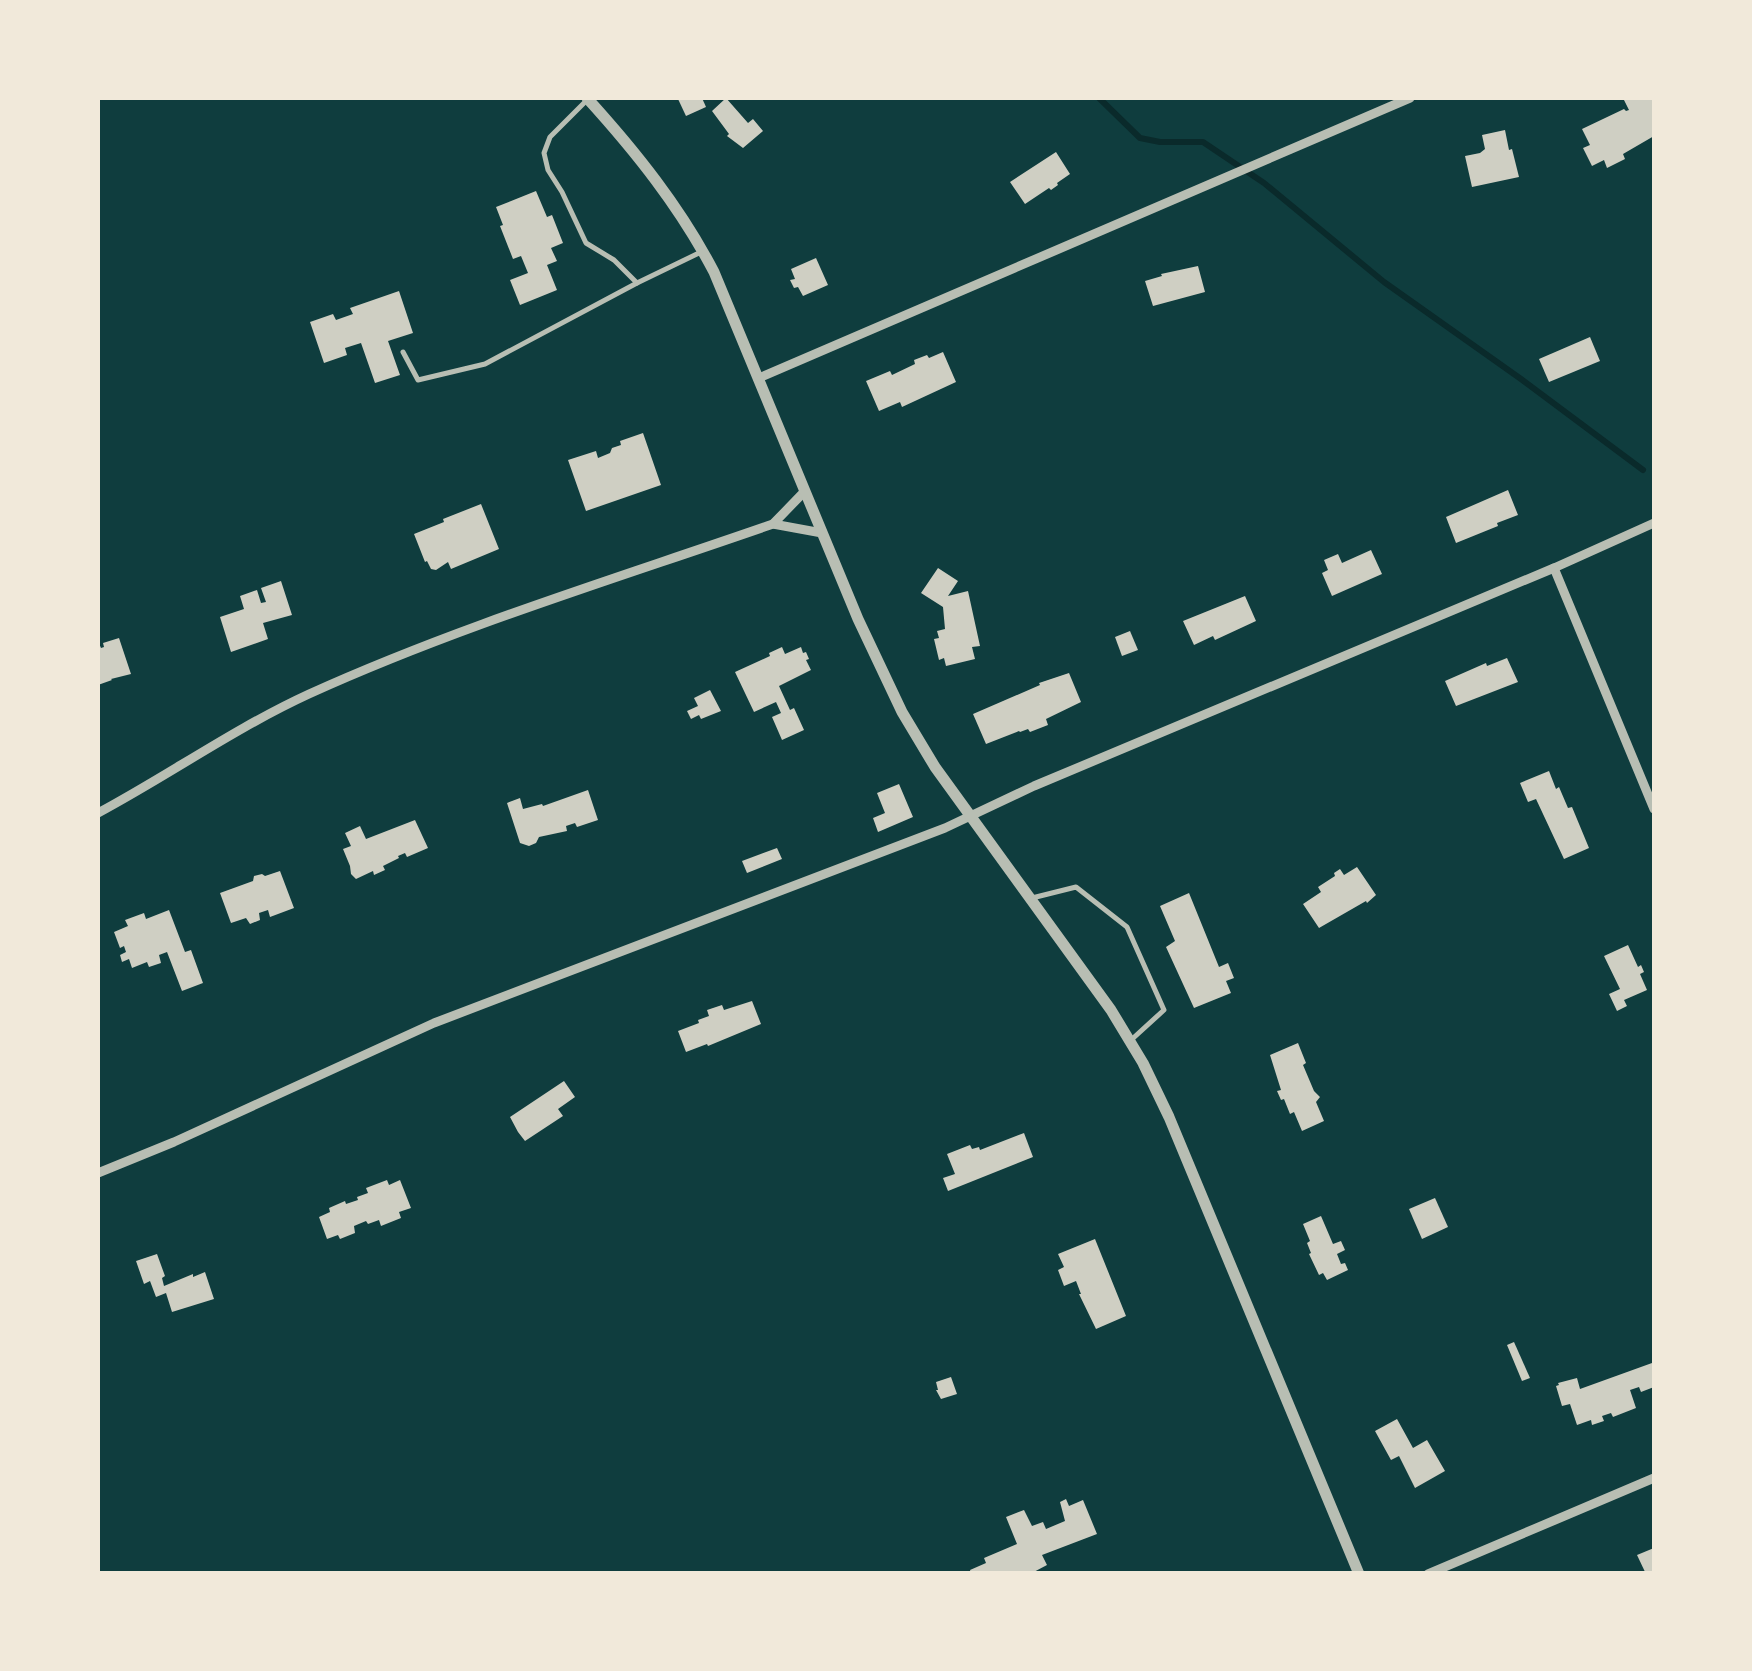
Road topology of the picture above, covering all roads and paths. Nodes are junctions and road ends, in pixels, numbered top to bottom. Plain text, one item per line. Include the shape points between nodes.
1 (588, 98) edge
2 (1410, 98) edge
3 (703, 251) junction
4 (637, 283) junction
5 (403, 352) dead end
6 (759, 378) junction
7 (805, 491) junction
8 (1654, 523) edge
9 (773, 524) junction
10 (822, 533) junction
11 (1554, 568) junction
12 (1654, 809) edge
13 (98, 813) edge
14 (970, 815) junction
15 (1032, 898) junction
16 (1130, 1041) junction
17 (98, 1173) edge
18 (1654, 1478) edge
19 (1359, 1574) edge
20 (1428, 1574) edge

1 - 3 street via 646,165
1 - 4 lane via 550,137 544,153 548,170 586,243
2 - 6 street
3 - 4 lane
3 - 6 street
4 - 5 lane via 485,364 418,380
6 - 7 street
7 - 9 street
7 - 10 street
8 - 11 street
9 - 10 street
9 - 13 street via 444,638 309,694
10 - 14 street via 902,712
11 - 12 street
11 - 14 street
14 - 15 street
14 - 17 street via 434,1023
15 - 16 street
15 - 16 lane via 1076,887 1127,927 1164,1010
16 - 19 street via 1169,1117
18 - 20 street

